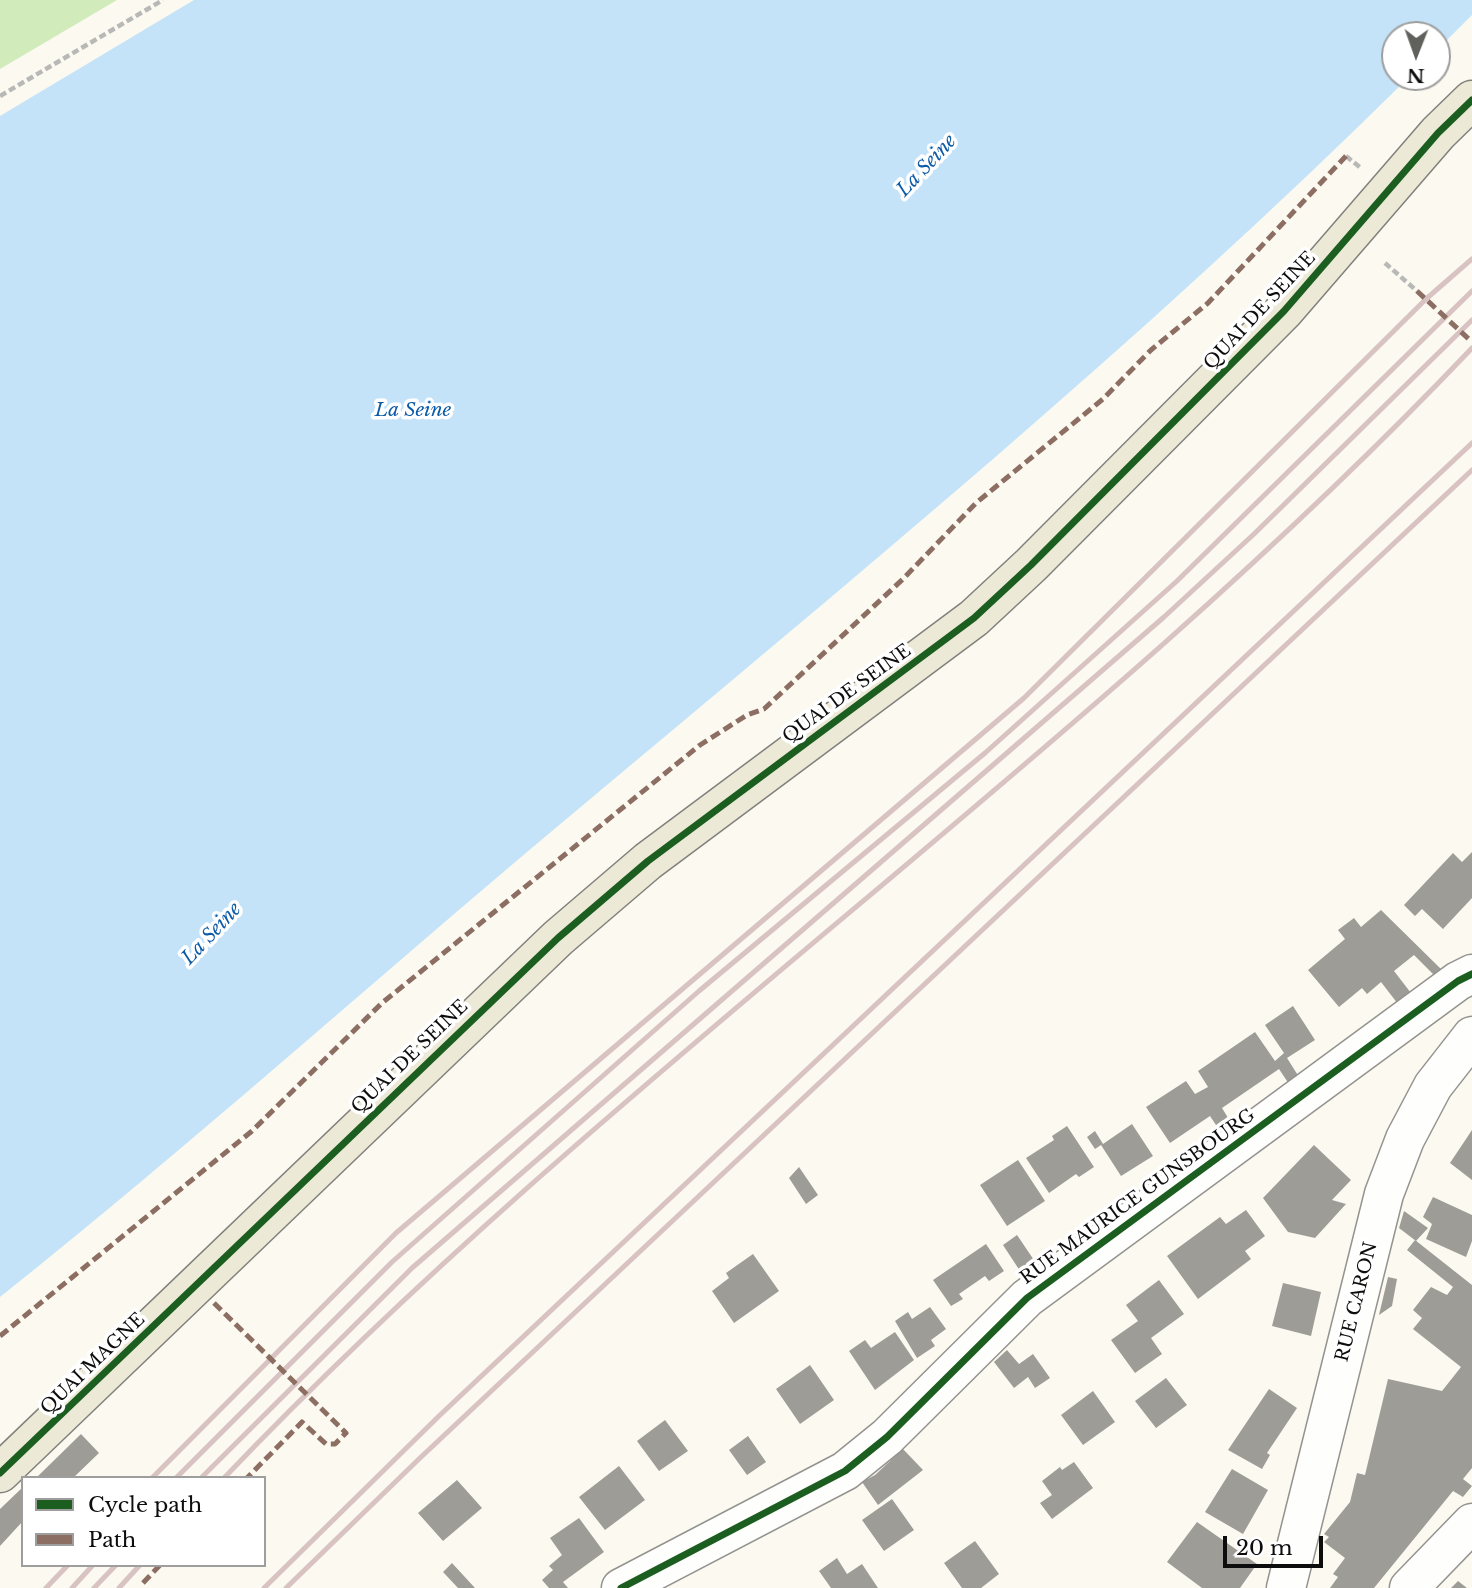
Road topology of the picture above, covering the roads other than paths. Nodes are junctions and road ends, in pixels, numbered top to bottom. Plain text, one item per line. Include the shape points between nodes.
1 (1472, 100) edge
2 (1472, 975) edge
3 (1472, 1036) edge
4 (207, 1276) joint
5 (0, 1473) edge
6 (1472, 1523) edge
7 (621, 1588) edge
8 (1286, 1588) edge
9 (1409, 1588) edge

1 - 4 main road, QUAI DE SEINE via 1275,321 1031,565 933,650 708,816 558,938
2 - 7 street, RUE MAURICE GUNSBOURG via 1027,1298 887,1437 845,1471
3 - 8 street, RUE CARON via 1433,1086 1405,1139 1384,1194
4 - 5 main road, QUAI MAGNE
6 - 9 street

